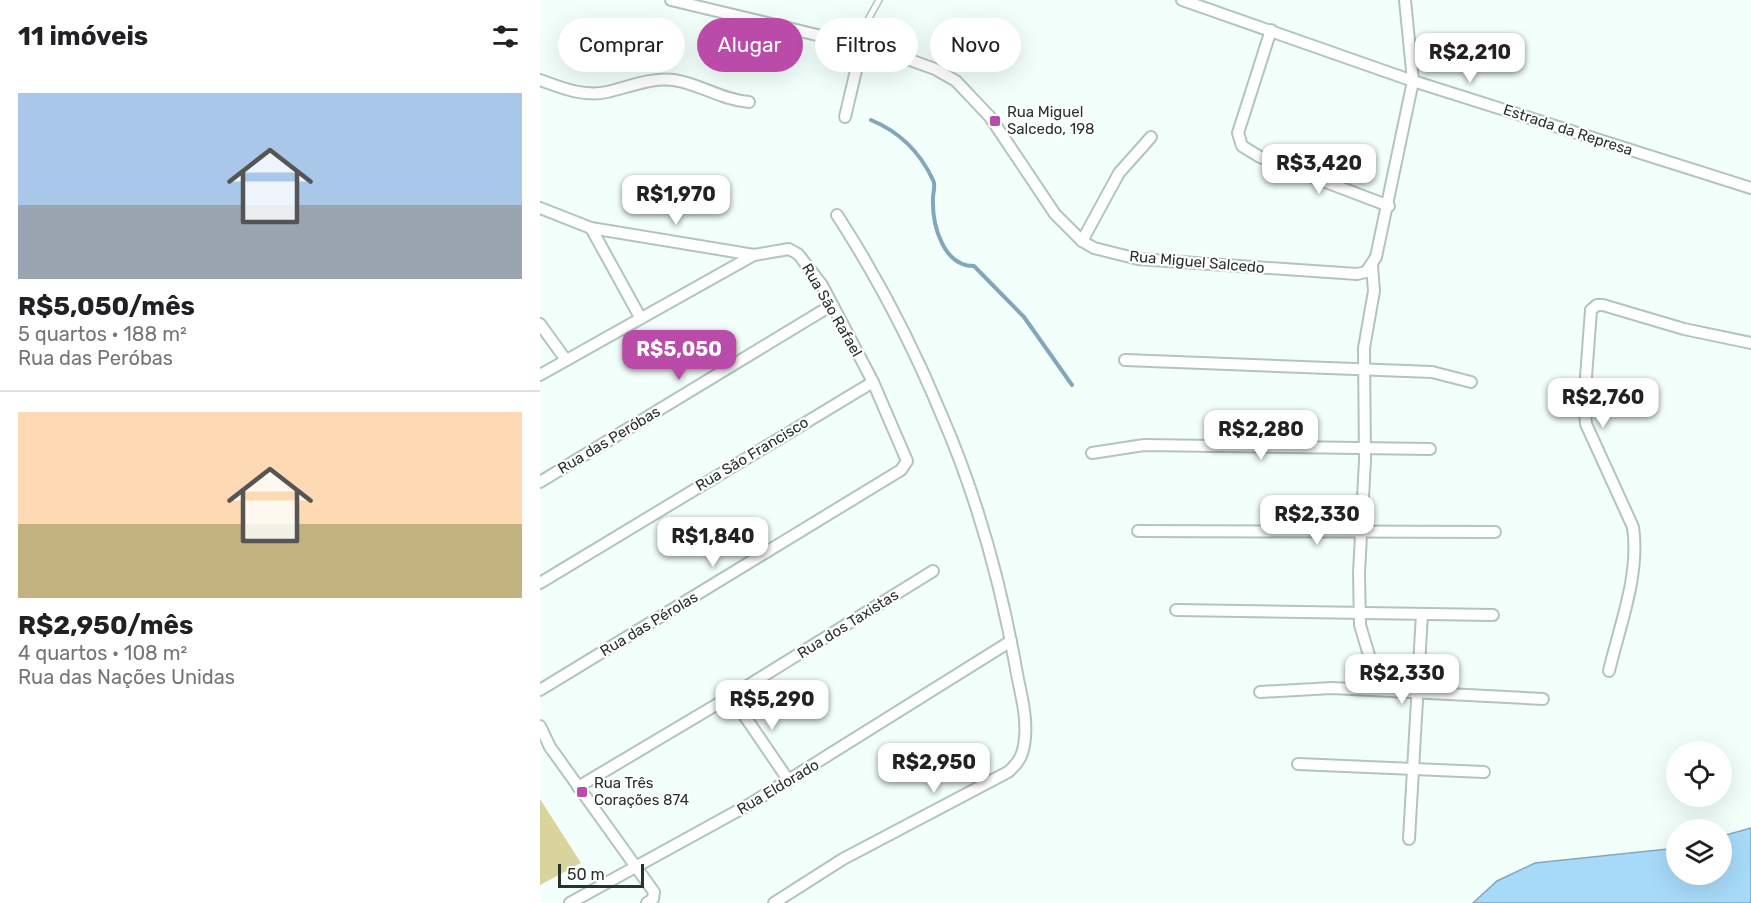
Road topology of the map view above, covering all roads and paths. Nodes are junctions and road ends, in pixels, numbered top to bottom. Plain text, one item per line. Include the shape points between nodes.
1 (671, 0) edge
2 (879, 0) edge
3 (1182, 0) edge
4 (1405, 0) edge
5 (697, 3) edge
6 (871, 18) edge
7 (1271, 30) junction
8 (815, 33) edge
9 (918, 63) edge
10 (854, 72) edge
11 (540, 80) edge
12 (1413, 81) junction
13 (749, 102) dead end
14 (845, 117) dead end
15 (1151, 137) dead end
16 (1751, 188) edge
17 (1389, 206) junction
18 (540, 208) edge
19 (837, 215) dead end
20 (591, 228) junction
21 (1082, 241) junction
22 (754, 255) junction
23 (1372, 266) junction
24 (832, 305) junction
25 (640, 317) junction
26 (540, 324) edge
27 (1751, 344) edge
28 (566, 360) junction
29 (1125, 360) dead end
30 (1364, 369) junction
31 (540, 375) edge
32 (873, 382) junction
33 (1471, 382) dead end
34 (1365, 448) junction
35 (1430, 449) dead end
36 (1092, 453) dead end
37 (907, 461) joint
38 (540, 482) edge
39 (1138, 531) dead end
40 (1361, 532) junction
41 (1495, 532) dead end
42 (933, 571) dead end
43 (540, 583) edge
44 (1176, 610) dead end
45 (1359, 613) junction
46 (1422, 614) junction
47 (1493, 615) dead end
48 (1011, 641) junction
49 (1609, 671) dead end
50 (1372, 689) junction
51 (540, 690) edge
52 (1260, 692) dead end
53 (1417, 692) junction
54 (731, 696) junction
55 (1544, 699) dead end
56 (540, 726) edge
57 (1298, 764) dead end
58 (1413, 769) junction
59 (1484, 772) dead end
60 (789, 781) junction
61 (578, 787) junction
62 (1409, 839) dead end
63 (635, 868) junction
64 (570, 903) edge
65 (647, 903) edge
66 (774, 903) edge

1 - 5 street, Rua Miguel Salcedo
2 - 6 lane
3 - 7 street, Estrada da Represa
4 - 12 street
5 - 8 street, Rua Miguel Salcedo
7 - 12 street, Estrada da Represa
7 - 17 street via 1238,133 1242,146 1260,157
9 - 21 street, Rua Miguel Salcedo via 957,81 990,117 1055,214
10 - 14 street
11 - 13 street via 588,93 675,80
12 - 16 street, Estrada da Represa
12 - 17 street
15 - 21 street via 1119,173
17 - 23 street
18 - 20 street, Rua São Rafael
19 - 48 street via 887,299 938,407 985,544
20 - 22 street, Rua São Rafael
20 - 25 street
21 - 23 street, Rua Miguel Salcedo via 1113,255 1138,259 1357,274
22 - 24 street, Rua São Rafael via 789,249 798,254
22 - 25 street
23 - 30 street via 1374,291
24 - 32 street, Rua São Rafael
24 - 38 street, Rua das Peróbas
25 - 28 street
26 - 28 street
27 - 49 street via 1604,305 1591,310 1586,424 1633,526 1635,541 1634,568
28 - 31 street
29 - 30 street
30 - 33 street via 1432,372
30 - 34 street
32 - 37 street, Rua São Rafael
32 - 43 street, Rua São Francisco
34 - 35 street
34 - 36 street via 1144,445
34 - 40 street
37 - 51 street, Rua das Pérolas via 901,470
39 - 40 street
40 - 41 street
40 - 45 street
42 - 54 street, Rua dos Taxistas
44 - 45 street
45 - 46 street
45 - 50 street via 1371,662
46 - 47 street
46 - 53 street
48 - 60 street, Rua Eldorado
48 - 66 street via 1025,719 1018,764 843,860
50 - 52 street
50 - 53 street
53 - 55 street
53 - 58 street
54 - 60 street
54 - 61 street, Rua dos Taxistas
56 - 61 street
57 - 58 street
58 - 59 street
58 - 62 street
60 - 63 street, Rua Eldorado
61 - 63 street
63 - 64 street, Rua Eldorado
63 - 65 street via 654,892

